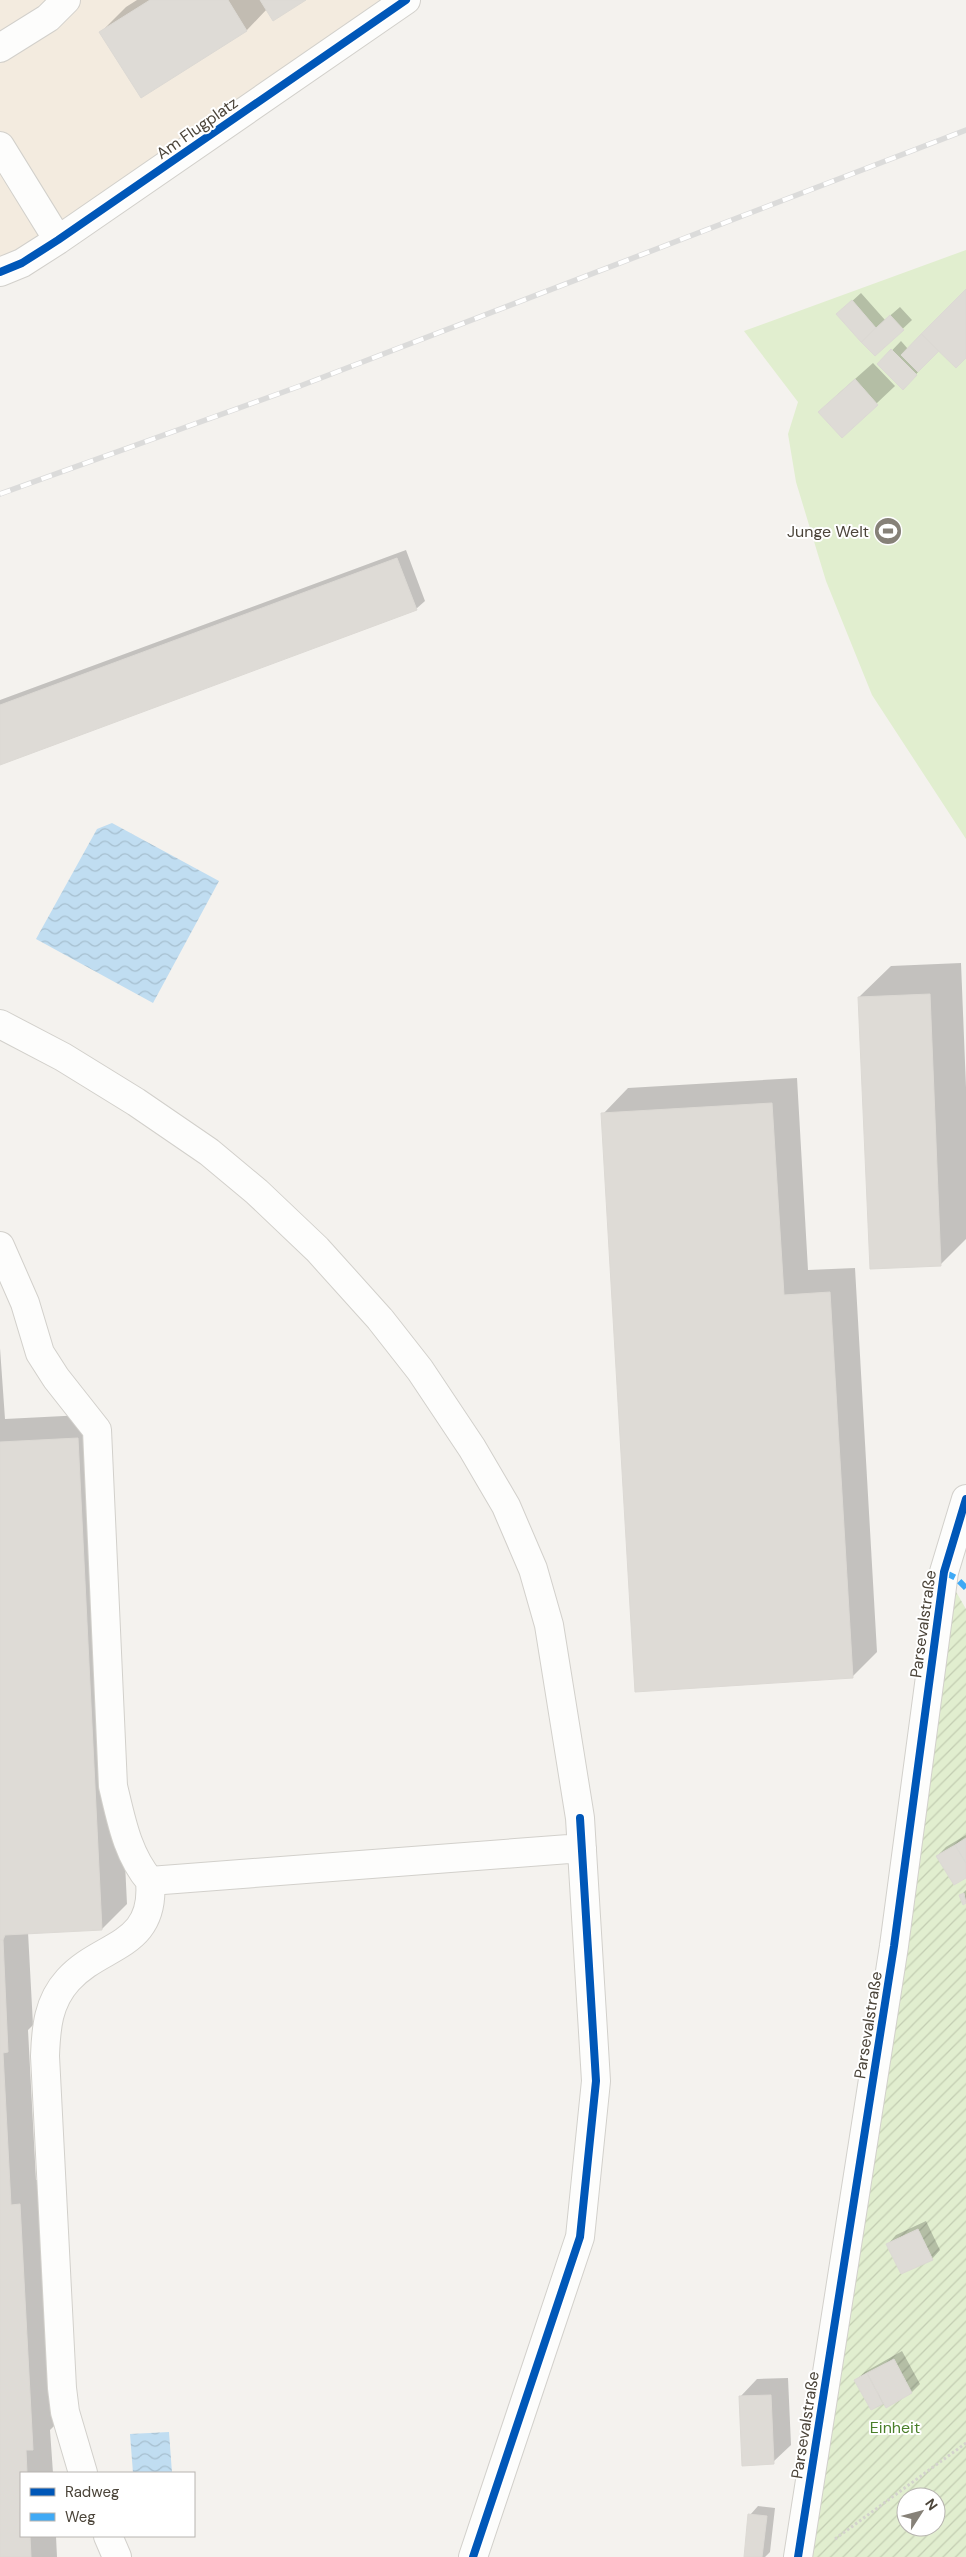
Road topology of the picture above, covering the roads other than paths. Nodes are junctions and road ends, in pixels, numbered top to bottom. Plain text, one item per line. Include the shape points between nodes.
1 (66, 0) edge
2 (406, 0) edge
3 (0, 48) edge
4 (0, 146) edge
5 (58, 240) junction
6 (0, 272) edge
7 (0, 1024) edge
8 (0, 1246) edge
9 (966, 1499) edge
10 (582, 1848) junction
11 (150, 1881) junction
12 (84, 2472) edge
13 (108, 2537) edge
14 (117, 2557) edge
15 (473, 2557) edge
16 (798, 2557) edge

1 - 3 street via 48,18
2 - 5 street, Am Flugplatz
4 - 5 street
5 - 6 street, Am Flugplatz via 22,263
7 - 10 street via 63,1057 209,1152 318,1249 420,1370 506,1506 533,1569 549,1625
8 - 11 street via 25,1303 40,1353 97,1430 113,1786 124,1833 140,1869
9 - 16 street, Parsevalstraße via 944,1572 894,1946
10 - 11 street
10 - 15 street via 596,2081 580,2237
11 - 12 street via 152,1896 139,1929 68,1979 47,2020 45,2056 62,2388 65,2412
13 - 14 street

